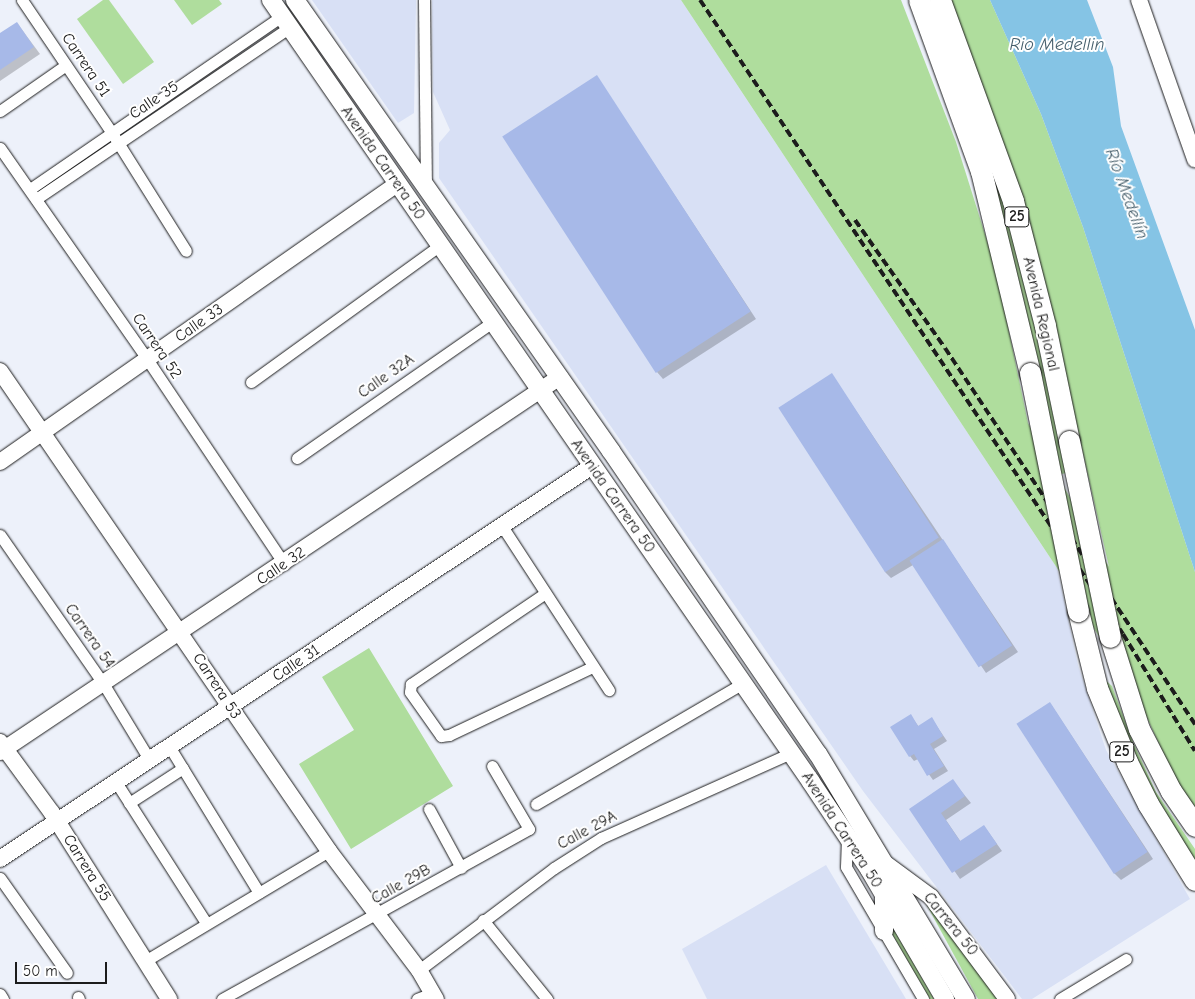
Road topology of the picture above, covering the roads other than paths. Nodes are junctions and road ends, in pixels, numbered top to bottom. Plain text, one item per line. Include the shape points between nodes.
1 (22, 0) edge
2 (271, 0) edge
3 (295, 0) edge
4 (424, 0) edge
5 (919, 0) edge
6 (940, 0) edge
7 (1139, 0) edge
8 (286, 22) junction
9 (66, 65) junction
10 (0, 111) edge
11 (112, 133) junction
12 (118, 143) junction
13 (0, 148) edge
14 (1195, 160) edge
15 (5, 165) edge
16 (398, 183) junction
17 (426, 186) junction
18 (33, 194) junction
19 (440, 245) junction
20 (186, 251) dead end
21 (493, 322) junction
22 (147, 359) junction
23 (0, 370) edge
24 (560, 378) junction
25 (251, 382) dead end
26 (540, 391) junction
27 (43, 432) junction
28 (297, 458) dead end
29 (0, 462) edge
30 (592, 466) junction
31 (502, 526) junction
32 (0, 535) edge
33 (284, 564) junction
34 (544, 594) junction
35 (182, 633) junction
36 (592, 667) junction
37 (103, 683) junction
38 (743, 683) junction
39 (609, 690) dead end
40 (231, 706) junction
41 (169, 746) junction
42 (2, 747) edge
43 (792, 753) junction
44 (149, 759) junction
45 (492, 766) dead end
46 (183, 768) junction
47 (116, 782) junction
48 (129, 803) junction
49 (536, 804) dead end
50 (429, 809) dead end
51 (57, 820) junction
52 (1195, 826) edge
53 (848, 836) junction
54 (328, 851) junction
55 (0, 859) edge
56 (876, 864) junction
57 (461, 868) junction
58 (0, 878) edge
59 (1195, 880) edge
60 (3, 891) edge
61 (259, 893) junction
62 (884, 894) junction
63 (376, 916) junction
64 (483, 920) junction
65 (206, 923) junction
66 (884, 931) junction
67 (1126, 959) dead end
68 (145, 961) junction
69 (419, 970) junction
70 (67, 973) dead end
71 (0, 994) edge
72 (434, 996) edge
73 (3, 999) edge
74 (169, 999) edge
75 (222, 999) edge
76 (417, 999) edge
77 (547, 999) edge
78 (923, 999) edge
79 (945, 999) edge
80 (966, 999) edge
81 (1007, 999) edge
82 (1060, 999) edge

1 - 9 street, Carrera 51
2 - 8 main road, Avenida Carrera 50
3 - 17 main road, Avenida Carrera 50
4 - 17 street
5 - 59 highway, Avenida Regional / 25, bridge via 981,171 1030,372 1097,688 1126,762
6 - 52 highway, Avenida Regional / 25, bridge via 1013,201 1033,274 1110,637 1140,729 1171,791
7 - 14 street
8 - 11 street, Calle 35
8 - 12 street, Calle 35
8 - 16 main road, Avenida Carrera 50
9 - 10 street
9 - 11 street, Carrera 51
11 - 12 street, Carrera 51
11 - 18 street, Calle 35
12 - 18 street, Calle 35
12 - 20 street, Carrera 51
13 - 15 street, Carrera 52
15 - 18 street, Carrera 52
16 - 19 main road, Avenida Carrera 50
16 - 22 street, Calle 33
17 - 24 main road, Avenida Carrera 50
18 - 22 street, Carrera 52
19 - 21 main road, Avenida Carrera 50
19 - 25 street
21 - 26 main road, Avenida Carrera 50
21 - 28 street, Calle 32A
22 - 27 street, Calle 33
22 - 33 street, Carrera 52
23 - 27 street, Carrera 53
24 - 26 street, Calle 32
24 - 56 main road, Avenida Carrera 50 via 818,754
26 - 30 main road, Avenida Carrera 50
26 - 33 street, Calle 32
27 - 29 street, Calle 33
27 - 35 street, Carrera 53
30 - 31 street, Calle 31
30 - 38 main road, Avenida Carrera 50
31 - 34 street
31 - 40 street, Calle 31
32 - 37 street, Carrera 54
33 - 35 street, Calle 32
34 - 36 street
34 - 36 street via 411,684 410,692 441,736 449,735
35 - 37 street, Calle 32
35 - 40 street, Carrera 53
36 - 39 street
37 - 42 street, Calle 32
37 - 44 street, Carrera 54
38 - 43 main road, Avenida Carrera 50
38 - 49 street
40 - 41 street, Calle 31
40 - 54 street, Carrera 53
41 - 44 street, Calle 31
41 - 46 street
42 - 51 street, Carrera 55
43 - 53 main road, Avenida Carrera 50
43 - 64 street, Calle 29A via 601,838
44 - 47 street, Calle 31
45 - 57 street, Calle 29B via 529,829
46 - 48 street
46 - 61 street
47 - 48 street
47 - 51 street, Calle 31
48 - 65 street
50 - 57 street
51 - 55 street, Calle 31
51 - 68 street, Carrera 55
53 - 56 main road, Avenida Carrera 50
53 - 66 street via 846,867
54 - 61 street
54 - 63 street, Carrera 53
56 - 62 main road, Avenida Carrera 50
56 - 80 main road, Avenida Carrera 50
56 - 81 street, Carrera 50 via 931,897
57 - 63 street, Calle 29B
58 - 60 street
60 - 70 street
61 - 65 street
62 - 66 main road
62 - 79 main road, Avenida Carrera 50
63 - 69 street, Carrera 53
63 - 75 street, Calle 29B
64 - 69 street, Calle 29A
64 - 77 street
65 - 68 street
66 - 78 street
67 - 82 street
68 - 74 street, Carrera 55
69 - 72 street, Carrera 53
71 - 73 street
72 - 76 street

